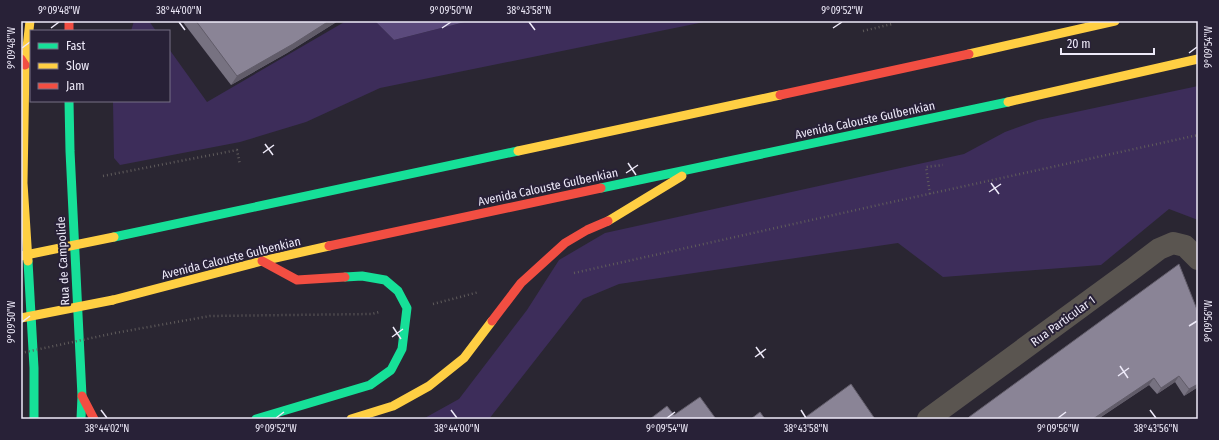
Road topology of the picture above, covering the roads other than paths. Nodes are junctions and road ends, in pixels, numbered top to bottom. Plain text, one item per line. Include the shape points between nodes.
1 (30, 21) edge
2 (1115, 21) edge
3 (1198, 59) edge
4 (23, 62) edge
5 (69, 102) edge
6 (696, 168) junction
7 (21, 256) edge
8 (1198, 259) edge
9 (262, 261) junction
10 (21, 318) edge
11 (82, 396) junction
12 (34, 419) edge
13 (81, 419) edge
14 (94, 419) edge
15 (256, 419) edge
16 (351, 419) edge
17 (928, 419) edge

1 - 4 main road
2 - 7 main road, bridge via 902,69
3 - 6 main road, Avenida Calouste Gulbenkian
4 - 12 main road via 23,183 34,368
5 - 11 main road, Rua de Campolide
6 - 9 main road, Avenida Calouste Gulbenkian
6 - 16 main road via 610,220 565,243 521,283 464,358 429,386 393,406
8 - 17 street, Rua Particular 1 via 1186,246 1172,243 1159,249
9 - 10 main road, Avenida Calouste Gulbenkian, bridge via 113,300
9 - 15 main road via 297,280 362,276 385,280 398,291 407,308 402,349 391,370 370,384
11 - 13 main road, Rua de Campolide
11 - 14 main road

